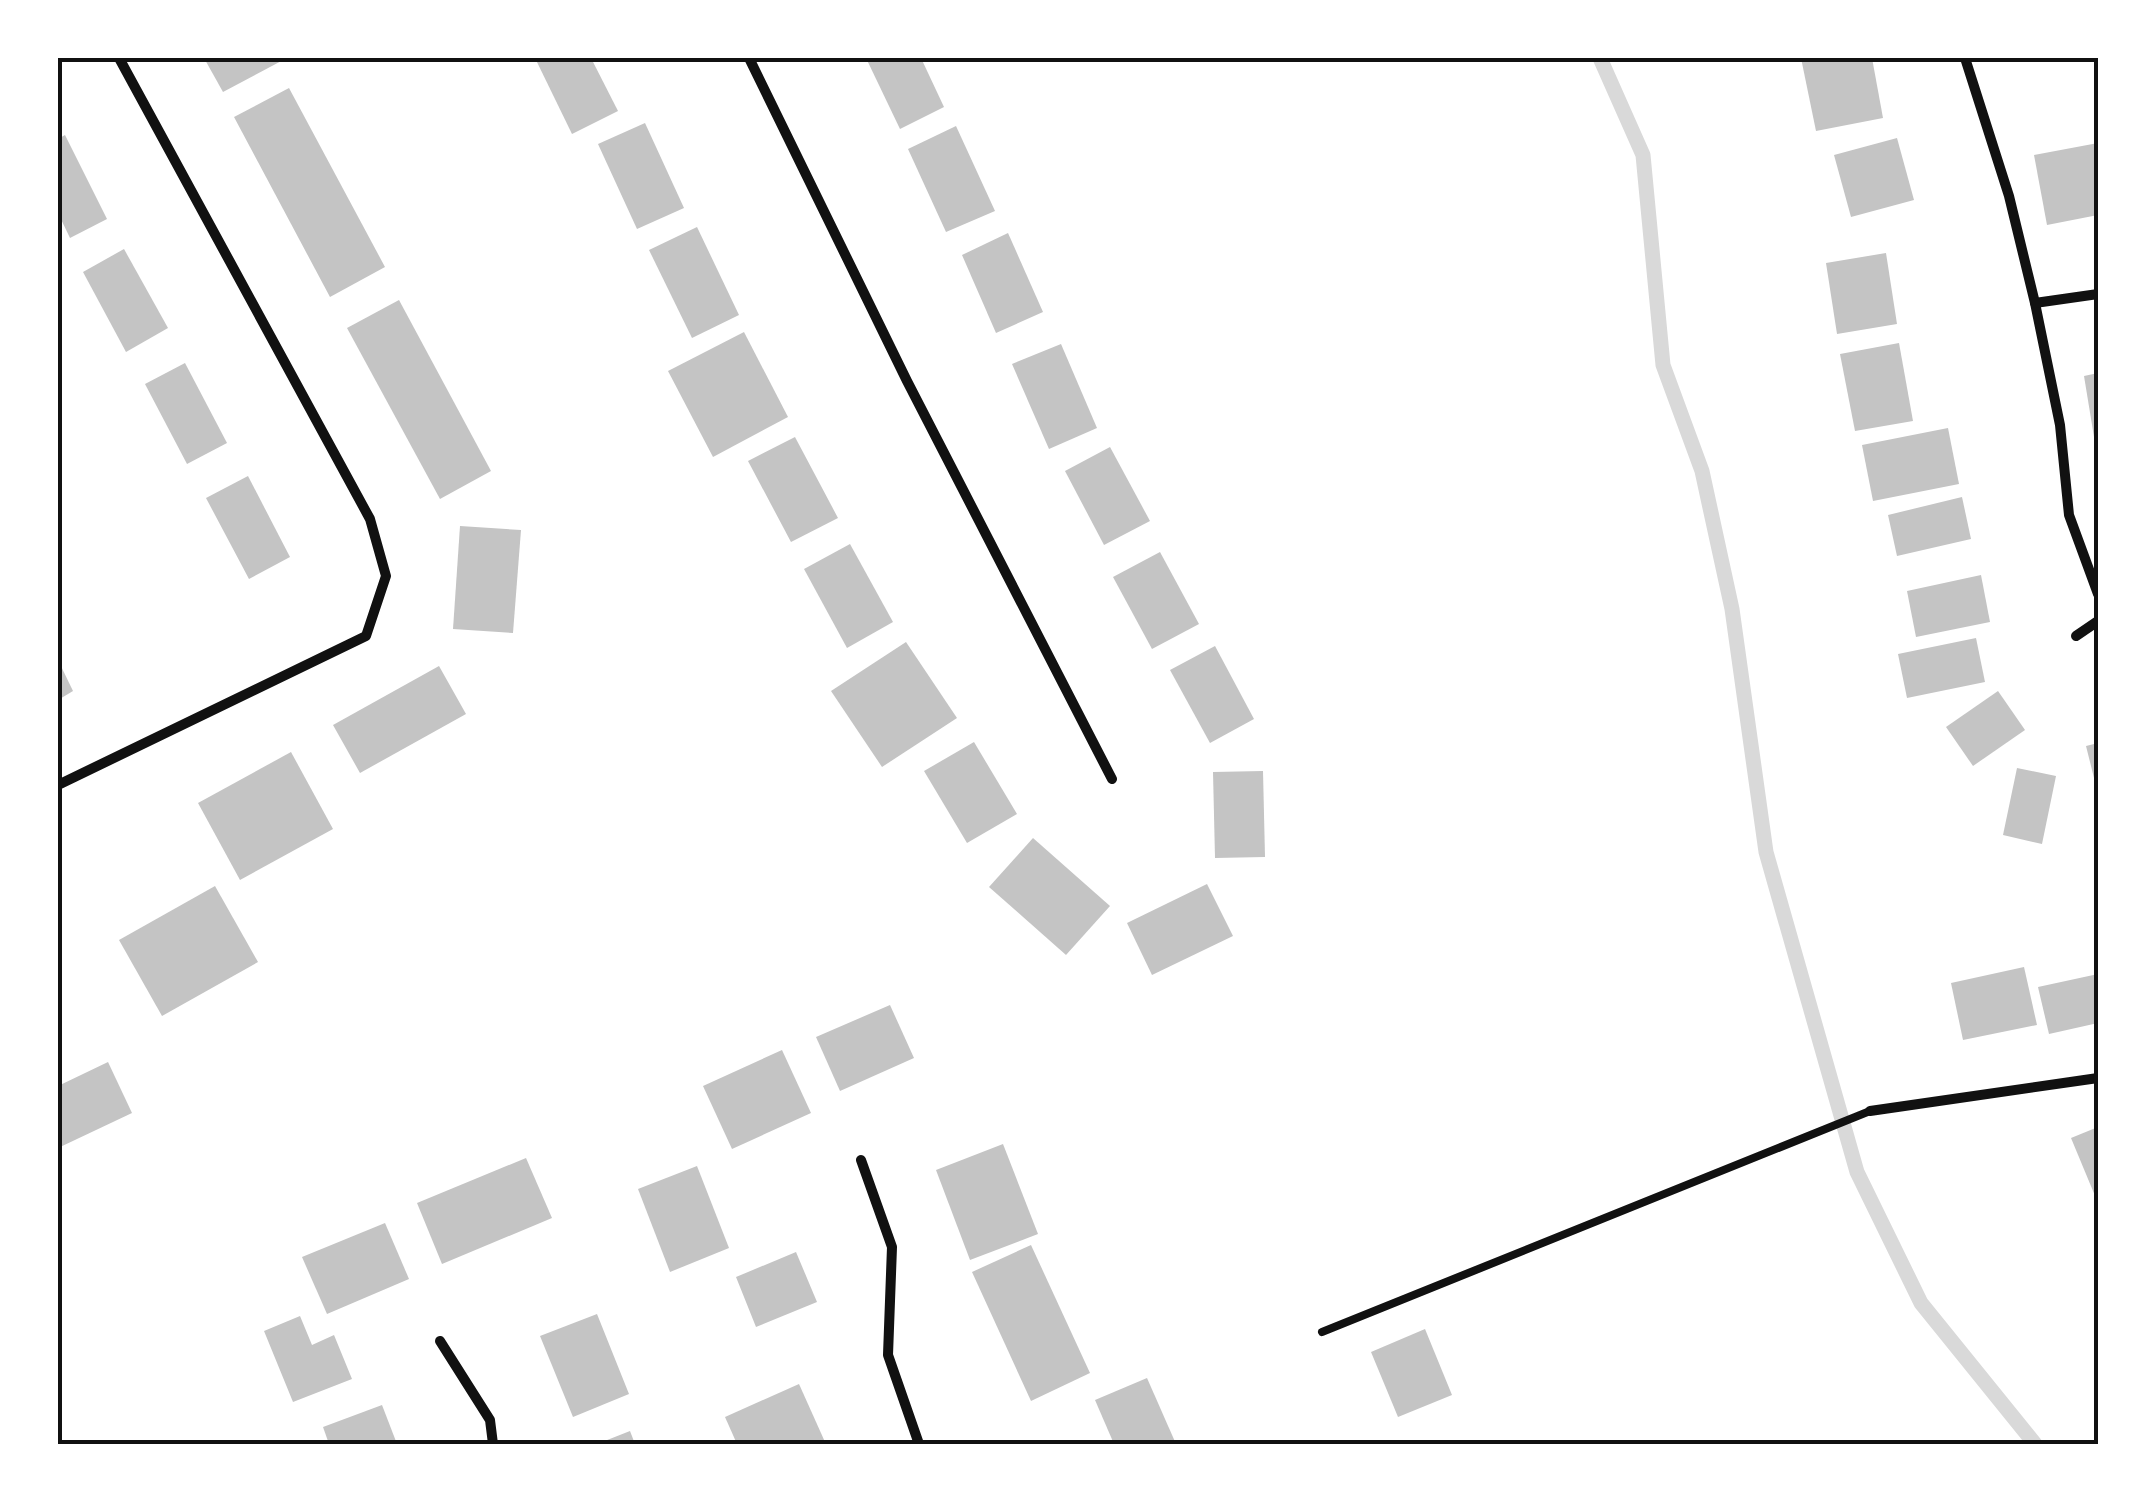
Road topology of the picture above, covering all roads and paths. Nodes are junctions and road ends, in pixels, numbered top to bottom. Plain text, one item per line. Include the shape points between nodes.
1 (118, 58) edge
2 (748, 58) edge
3 (1965, 58) edge
4 (2098, 294) edge
5 (2035, 303) junction
6 (2098, 594) edge
7 (2098, 621) edge
8 (2076, 636) dead end
9 (1112, 779) dead end
10 (58, 785) edge
11 (2098, 1078) edge
12 (1870, 1111) joint
13 (861, 1160) dead end
14 (1322, 1332) dead end
15 (440, 1340) dead end
16 (494, 1444) edge
17 (918, 1444) edge

1 - 10 street via 370,519 386,576 366,636
2 - 9 street
3 - 5 street
4 - 5 street
5 - 6 street via 2060,425 2069,515
7 - 8 street
11 - 12 street
12 - 14 lane
13 - 17 street via 892,1247 888,1355
15 - 16 street via 490,1420

